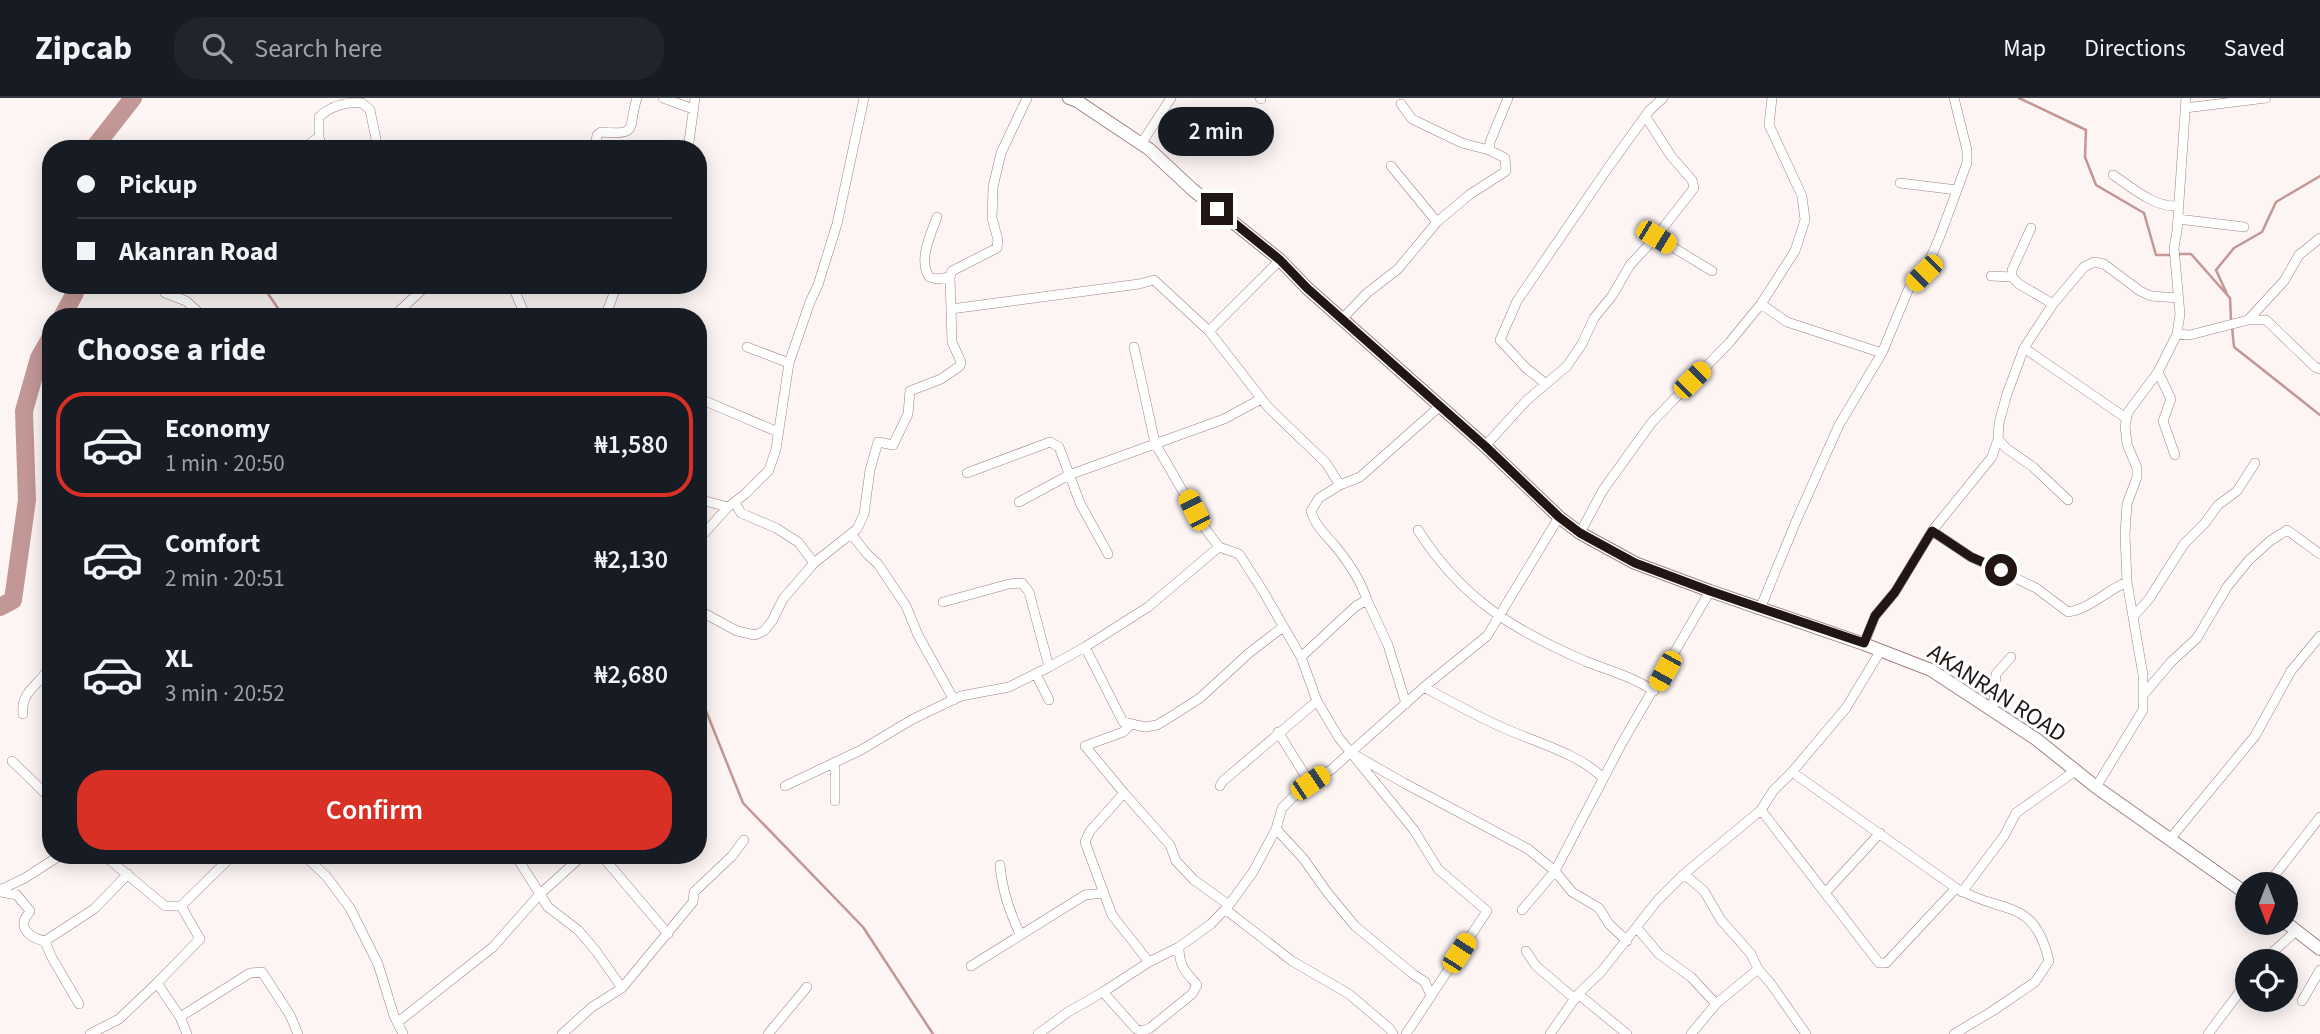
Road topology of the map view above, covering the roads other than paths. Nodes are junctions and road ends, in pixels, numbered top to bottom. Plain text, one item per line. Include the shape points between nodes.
1 (637, 98) edge
2 (663, 98) edge
3 (695, 98) edge
4 (864, 98) edge
5 (1027, 98) edge
6 (1171, 98) edge
7 (1508, 98) edge
8 (1663, 98) edge
9 (1772, 98) edge
10 (1954, 98) edge
11 (2266, 98) edge
12 (1074, 99) edge
13 (2185, 103) edge
14 (1401, 104) dead end
15 (693, 109) junction
16 (1646, 117) junction
17 (319, 137) junction
18 (315, 140) edge
19 (320, 140) edge
20 (376, 140) edge
21 (596, 140) edge
22 (689, 140) edge
23 (1141, 144) junction
24 (1489, 150) junction
25 (1391, 166) dead end
26 (2113, 176) dead end
27 (1900, 183) dead end
28 (1957, 190) junction
29 (2177, 206) junction
30 (937, 217) dead end
31 (2178, 219) junction
32 (1437, 222) junction
33 (2031, 228) dead end
34 (2244, 228) dead end
35 (1656, 237) junction
36 (2320, 238) edge
37 (1280, 260) junction
38 (1713, 271) dead end
39 (1991, 276) dead end
40 (950, 277) junction
41 (2012, 277) junction
42 (168, 294) edge
43 (417, 294) edge
44 (2178, 298) junction
45 (1761, 304) junction
46 (2053, 304) junction
47 (194, 308) edge
48 (402, 308) edge
49 (951, 309) junction
50 (1342, 319) junction
51 (2248, 320) junction
52 (1209, 331) junction
53 (2177, 334) junction
54 (747, 347) dead end
55 (1134, 347) dead end
56 (2024, 348) junction
57 (1882, 353) junction
58 (789, 363) junction
59 (2320, 369) edge
60 (2158, 372) junction
61 (1546, 384) junction
62 (1261, 399) junction
63 (707, 402) edge
64 (1439, 407) junction
65 (2126, 418) junction
66 (778, 432) junction
67 (1998, 439) junction
68 (1155, 443) junction
69 (1485, 446) junction
70 (2175, 455) dead end
71 (2255, 463) dead end
72 (967, 473) dead end
73 (1069, 475) junction
74 (1340, 485) junction
75 (2068, 500) dead end
76 (707, 501) edge
77 (1019, 502) dead end
78 (732, 505) junction
79 (1559, 517) junction
80 (1418, 530) dead end
81 (707, 531) edge
82 (1932, 531) junction
83 (1580, 533) junction
84 (852, 535) junction
85 (1219, 547) junction
86 (1108, 554) dead end
87 (2320, 554) edge
88 (814, 563) junction
89 (2127, 582) junction
90 (1710, 591) junction
91 (1367, 600) junction
92 (943, 602) dead end
93 (1760, 609) junction
94 (707, 615) edge
95 (2133, 617) junction
96 (1500, 618) junction
97 (1283, 627) junction
98 (2320, 636) edge
99 (1864, 643) junction
100 (1085, 647) junction
101 (1881, 650) junction
102 (1301, 657) junction
103 (2011, 657) dead end
104 (1049, 667) junction
105 (1036, 674) junction
106 (42, 678) edge
107 (1424, 687) junction
108 (1654, 691) junction
109 (2144, 694) junction
110 (954, 699) junction
111 (1049, 699) dead end
112 (1317, 701) junction
113 (1406, 704) junction
114 (1993, 711) junction
115 (23, 714) dead end
116 (1131, 724) junction
117 (1278, 732) junction
118 (1350, 752) junction
119 (12, 761) dead end
120 (835, 762) junction
121 (2075, 771) junction
122 (1792, 772) junction
123 (1603, 778) junction
124 (1310, 783) junction
125 (785, 786) dead end
126 (1220, 786) dead end
127 (2096, 786) junction
128 (42, 790) edge
129 (1124, 793) junction
130 (835, 801) dead end
131 (1761, 810) junction
132 (2320, 817) edge
133 (1276, 829) junction
134 (1880, 833) junction
135 (2170, 839) junction
136 (744, 840) dead end
137 (47, 864) edge
138 (115, 864) edge
139 (224, 864) edge
140 (313, 864) edge
141 (521, 864) edge
142 (573, 864) edge
143 (609, 864) edge
144 (1000, 865) dead end
145 (1555, 871) junction
146 (2277, 872) edge
147 (128, 874) junction
148 (1684, 874) junction
149 (2235, 885) edge
150 (1959, 890) junction
151 (0, 891) edge
152 (1104, 893) junction
153 (1825, 893) junction
154 (539, 895) junction
155 (181, 906) junction
156 (1227, 907) junction
157 (1522, 910) dead end
158 (1637, 928) junction
159 (2298, 932) edge
160 (668, 934) junction
161 (1020, 934) junction
162 (2292, 935) edge
163 (45, 941) junction
164 (1627, 941) junction
165 (1179, 947) junction
166 (2320, 948) edge
167 (2276, 949) edge
168 (1526, 951) dead end
169 (1149, 962) junction
170 (971, 966) dead end
171 (1758, 970) junction
172 (2320, 970) edge
173 (157, 983) junction
174 (807, 987) dead end
175 (622, 988) junction
176 (1103, 992) junction
177 (1430, 996) junction
178 (1576, 997) junction
179 (2235, 998) edge
180 (2302, 1001) dead end
181 (79, 1004) dead end
182 (1716, 1004) junction
183 (180, 1017) junction
184 (398, 1022) junction
185 (90, 1034) edge
186 (187, 1034) edge
187 (298, 1034) edge
188 (403, 1034) edge
189 (562, 1034) edge
190 (768, 1034) edge
191 (1038, 1034) edge
192 (1393, 1034) edge
193 (1406, 1034) edge
194 (1550, 1034) edge
195 (1627, 1034) edge
196 (1691, 1034) edge
197 (1806, 1034) edge
198 (1954, 1034) edge
199 (2208, 1034) edge

1 - 21 street via 630,130 601,132
2 - 15 street
3 - 15 street
4 - 58 street via 837,224
5 - 40 street via 1001,153 993,187 997,247
6 - 23 street
7 - 24 street
8 - 16 street
9 - 45 street via 1769,125 1802,196 1805,220 1795,251
10 - 28 street via 1967,150
11 - 13 street
12 - 23 main road, AKANRAN ROAD
13 - 29 street
14 - 24 street via 1412,119 1462,143
15 - 22 street
16 - 35 street via 1694,188
16 - 61 street via 1517,301 1500,340
17 - 18 street
17 - 19 street
17 - 20 street via 319,117 348,102 362,103 370,110
23 - 37 main road, AKANRAN ROAD
24 - 32 street via 1505,158 1506,171
25 - 32 street
26 - 29 street via 2156,203
27 - 28 street
28 - 57 street via 1924,273 1909,288
29 - 31 street
30 - 40 street via 926,249 926,271 937,279
31 - 34 street
31 - 44 street via 2174,252
32 - 50 street via 1398,269
33 - 41 street
35 - 38 street
35 - 61 street via 1630,265 1567,366
36 - 51 street via 2299,255 2284,281
37 - 50 main road, AKANRAN ROAD
37 - 52 street
39 - 41 street
40 - 49 street
41 - 46 street
42 - 47 street
43 - 48 street
44 - 46 street via 2151,296 2094,262 2084,267
44 - 53 street
45 - 57 street via 1787,322
45 - 83 street via 1652,422 1603,490
46 - 56 street
49 - 52 street via 1154,280
49 - 84 street via 952,342 960,366 909,391 908,414 893,445 878,442 864,514
50 - 64 main road, AKANRAN ROAD
51 - 53 street
51 - 59 street via 2266,320
52 - 62 street
53 - 60 street
54 - 58 street
55 - 68 street
56 - 65 street
56 - 67 street via 2007,394
57 - 93 street via 1839,425
58 - 66 street
60 - 65 street
60 - 70 street via 2171,399 2163,421
61 - 69 street
62 - 68 street via 1239,412
62 - 74 street via 1326,463
63 - 66 street
64 - 69 main road, AKANRAN ROAD
64 - 74 street via 1360,477
65 - 89 street via 2127,444 2137,468 2127,504
66 - 78 street via 769,470
67 - 75 street
67 - 82 street via 1992,457
68 - 73 street
68 - 85 street
69 - 79 main road, AKANRAN ROAD
71 - 95 street via 2237,491 2218,505 2184,544
72 - 73 street via 1050,443 1059,447
73 - 77 street
73 - 86 street
74 - 91 street via 1319,498 1311,511 1314,522 1359,580
76 - 78 street
78 - 81 street
78 - 88 street via 799,541
79 - 83 main road, AKANRAN ROAD
79 - 96 street
80 - 96 street via 1432,552
82 - 89 street via 1971,557 2036,588 2068,612 2080,610
82 - 99 street via 1875,616
83 - 90 main road, AKANRAN ROAD via 1635,563
84 - 88 street
84 - 110 street via 906,606
85 - 97 street via 1239,554
85 - 100 street via 1148,607
87 - 109 street via 2287,530 2270,541 2234,578 2197,638
88 - 94 street via 783,599 764,631 755,635 737,631
89 - 95 street
90 - 93 main road, AKANRAN ROAD
90 - 108 street
91 - 102 street
91 - 113 street via 1388,645
92 - 104 street via 1022,583 1029,592
93 - 99 main road, AKANRAN ROAD
95 - 109 street
96 - 107 street via 1487,636
96 - 108 street via 1538,640 1634,678
97 - 102 street
97 - 116 street via 1175,714 1157,725
98 - 135 street via 2291,671 2255,736
99 - 101 main road, AKANRAN ROAD
100 - 104 street
100 - 116 street via 1123,722
101 - 114 main road, AKANRAN ROAD via 1931,670
101 - 122 street via 1846,708
102 - 112 street
103 - 114 street via 1996,674
104 - 105 street
105 - 110 street via 1009,687
105 - 111 street
106 - 115 street via 28,690
107 - 113 street
107 - 123 street via 1577,760
108 - 123 street
109 - 127 street via 2143,710
110 - 120 street
112 - 117 street
112 - 118 street
113 - 118 street
114 - 121 main road, AKANRAN ROAD
116 - 129 street via 1123,732 1085,746
117 - 124 street
117 - 126 street
118 - 124 street
118 - 145 street via 1528,849
118 - 177 street via 1438,869 1487,911
119 - 128 street
120 - 125 street
120 - 130 street
121 - 127 main road, AKANRAN ROAD
121 - 150 street via 2016,813 2004,836
122 - 131 street
122 - 134 street
123 - 145 street
124 - 133 street via 1282,808
127 - 135 main road, AKANRAN ROAD
129 - 152 street via 1085,842
129 - 156 street via 1170,845 1176,861
131 - 148 street
131 - 153 street
132 - 146 street
133 - 156 street
133 - 177 street via 1355,926 1425,982
134 - 150 street
134 - 153 street
135 - 149 main road, AKANRAN ROAD
136 - 160 street via 694,892 693,902
137 - 151 street
138 - 147 street
139 - 155 street
140 - 184 street via 350,908 378,964
141 - 154 street
142 - 154 street
143 - 160 street
144 - 161 street via 1008,909
145 - 157 street
145 - 164 street via 1572,892 1599,908
147 - 155 street via 165,906
147 - 163 street via 94,909
148 - 158 street
148 - 171 street via 1704,891
150 - 153 street via 1886,963 1872,955
150 - 198 street via 2021,912 2045,942 2049,961 2035,982
151 - 163 street via 17,895 30,911 24,926 32,937
152 - 161 street via 1085,895
152 - 169 street via 1112,915
154 - 175 street via 578,930
154 - 184 street via 493,947
155 - 173 street via 200,939
156 - 165 street
156 - 192 street via 1292,961 1349,994
158 - 164 street
158 - 182 street
159 - 166 main road
160 - 175 street
161 - 170 street
162 - 167 street
163 - 181 street
164 - 178 street
165 - 169 street
165 - 176 street via 1184,970 1197,985 1150,1028 1136,1030
168 - 178 street via 1536,966
169 - 176 street
171 - 182 street
171 - 197 street
172 - 180 street
173 - 183 street
173 - 185 street via 119,1018
174 - 190 street
175 - 189 street
176 - 191 street
177 - 193 street
178 - 194 street
178 - 195 street
179 - 199 street
182 - 196 street
183 - 186 street
183 - 187 street via 250,973 262,972
184 - 188 street

